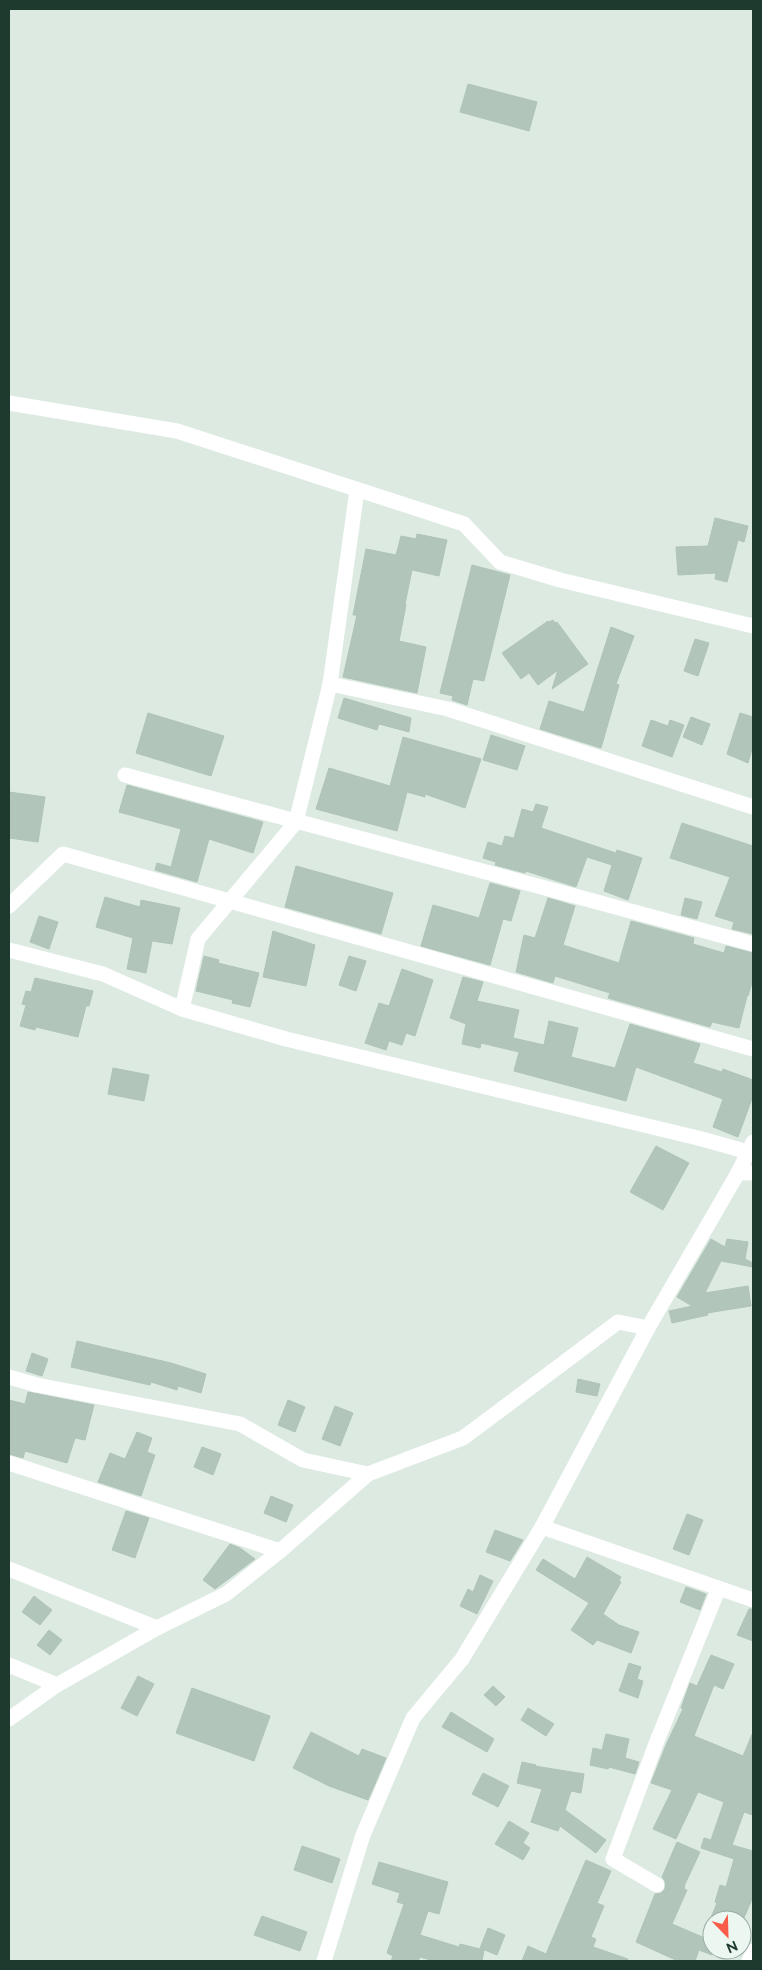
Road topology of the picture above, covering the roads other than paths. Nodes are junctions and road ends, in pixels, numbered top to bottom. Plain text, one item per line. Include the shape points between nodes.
1 (9, 403) edge
2 (357, 490) junction
3 (753, 626) edge
4 (330, 684) junction
5 (125, 775) dead end
6 (753, 807) edge
7 (296, 822) junction
8 (230, 901) junction
9 (9, 906) edge
10 (753, 944) edge
11 (9, 950) edge
12 (182, 1010) junction
13 (753, 1049) edge
14 (751, 1147) edge
15 (753, 1172) edge
16 (738, 1173) junction
17 (648, 1328) junction
18 (9, 1376) edge
19 (9, 1463) edge
20 (368, 1474) junction
21 (542, 1527) junction
22 (280, 1551) junction
23 (9, 1569) edge
24 (718, 1590) junction
25 (753, 1600) edge
26 (157, 1628) junction
27 (9, 1666) edge
28 (57, 1685) junction
29 (9, 1718) edge
30 (657, 1885) dead end
31 (753, 1951) edge
32 (325, 1961) edge
33 (749, 1961) edge

1 - 2 street via 176,431
2 - 3 street via 464,524 500,562 560,580
2 - 4 street
4 - 6 street via 448,709
4 - 7 street
5 - 7 street
7 - 8 street
7 - 10 street
8 - 9 street via 63,854
8 - 12 street via 198,939
8 - 13 street
11 - 12 street via 103,974
12 - 14 street via 286,1039 692,1137
14 - 16 street
15 - 16 street
16 - 17 street
17 - 20 street via 618,1322 463,1438
17 - 21 street
18 - 20 street via 37,1385 240,1424 303,1460
19 - 22 street
20 - 22 street
21 - 24 street
21 - 32 street via 462,1658 413,1718 364,1835
22 - 26 street via 226,1594
23 - 26 street
24 - 25 street
24 - 30 street via 613,1859
26 - 28 street
27 - 28 street
28 - 29 street
31 - 33 street

